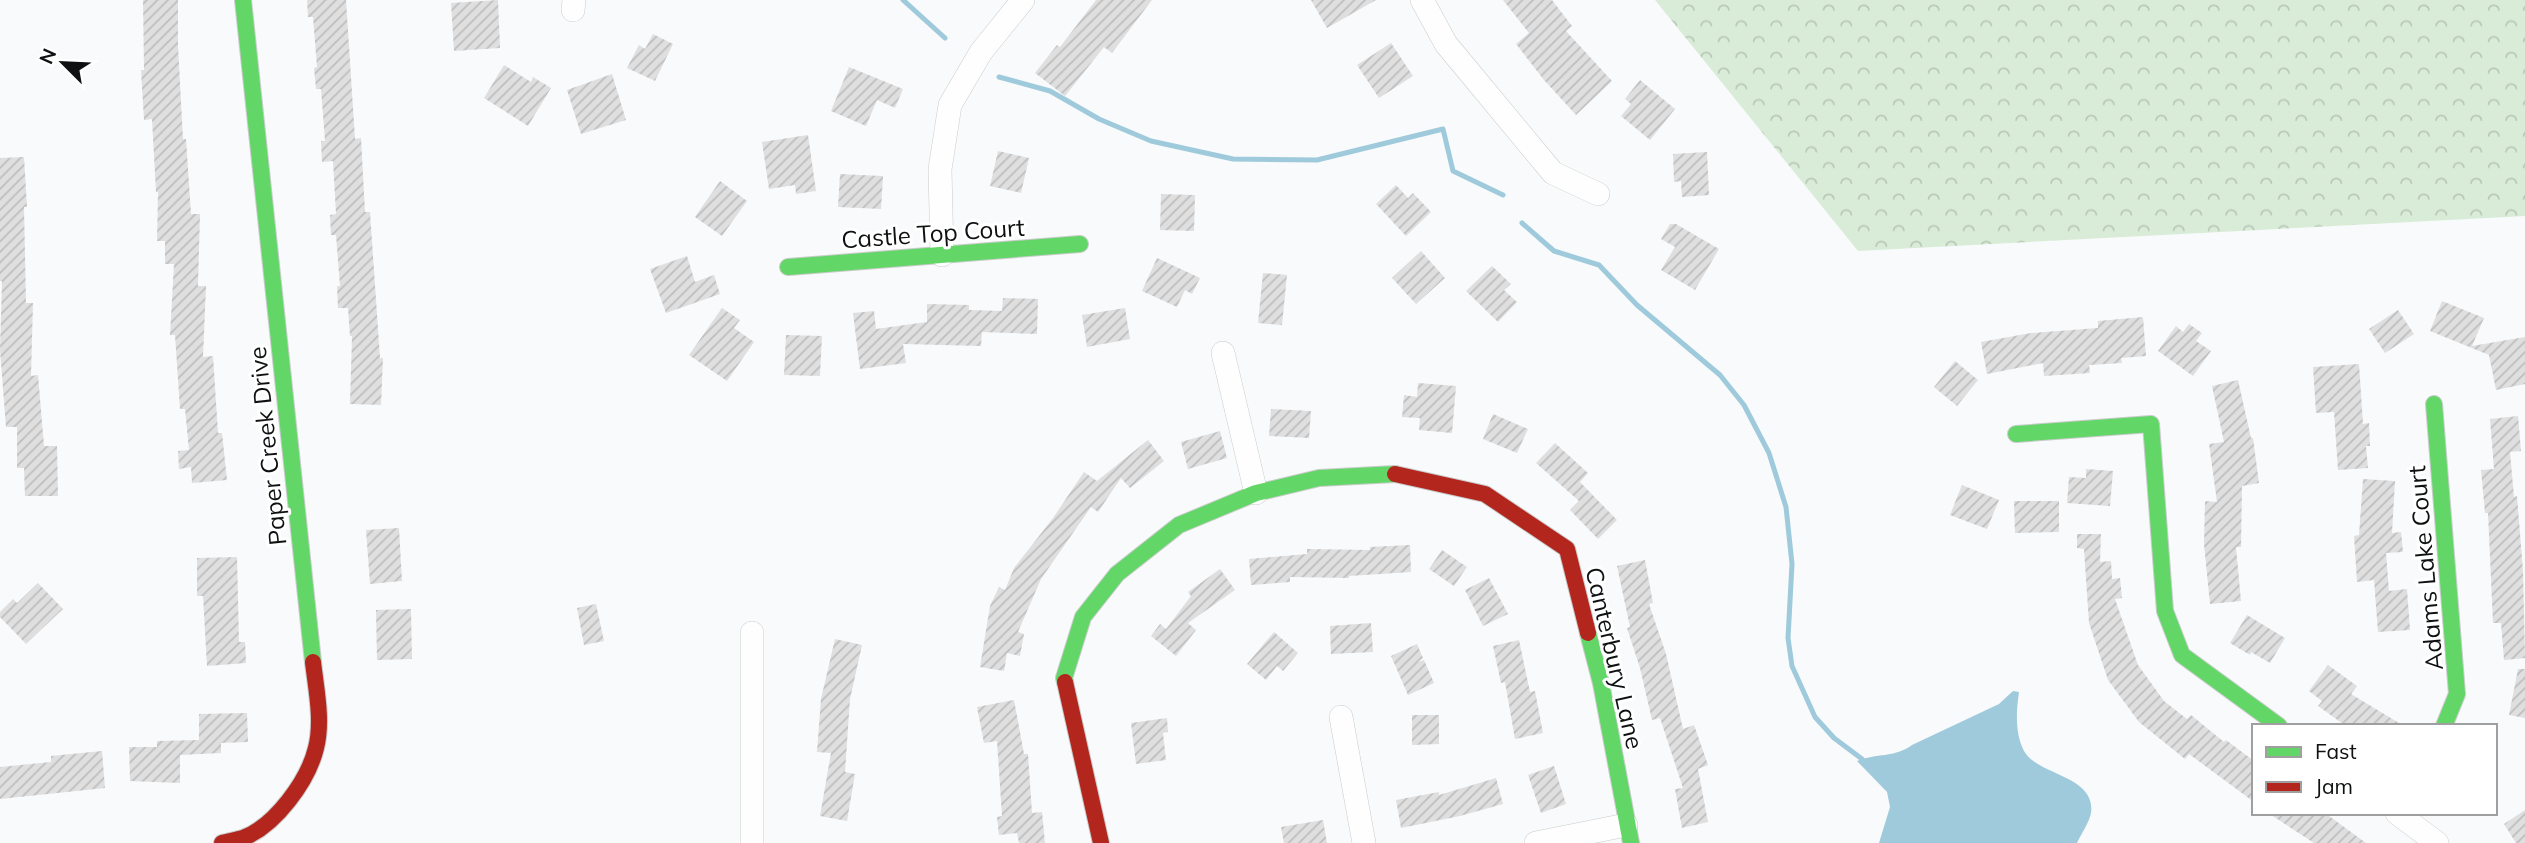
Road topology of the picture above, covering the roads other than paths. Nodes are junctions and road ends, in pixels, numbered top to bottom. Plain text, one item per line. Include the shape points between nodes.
1 (243, 0) edge
2 (1023, 0) edge
3 (1422, 0) edge
4 (1598, 194) dead end
5 (1080, 244) dead end
6 (942, 255) junction
7 (788, 267) dead end
8 (1223, 353) dead end
9 (2434, 404) dead end
10 (2016, 435) dead end
11 (1256, 494) junction
12 (752, 633) dead end
13 (1341, 717) dead end
14 (2275, 724) edge
15 (2445, 724) edge
16 (2400, 815) edge
17 (1629, 834) edge
18 (222, 843) edge
19 (752, 843) edge
20 (1101, 843) edge
21 (1364, 843) edge
22 (1536, 843) edge
23 (2437, 843) edge

1 - 18 street, Paper Creek Drive via 318,713 316,748 299,786 275,816 245,836
2 - 6 street via 981,52 950,105 940,169
3 - 4 street via 1446,44 1553,173
5 - 6 street, Castle Top Court
6 - 7 street, Castle Top Court
8 - 11 street
9 - 15 street, Adams Lake Court via 2457,694
10 - 14 street via 2151,424 2165,611 2182,654
11 - 17 street, Canterbury Lane via 1319,478 1399,474 1485,494 1567,549 1601,683
11 - 20 street, Canterbury Lane via 1179,526 1117,573 1083,617 1064,677
12 - 19 street
13 - 21 street
16 - 23 street
17 - 22 street

